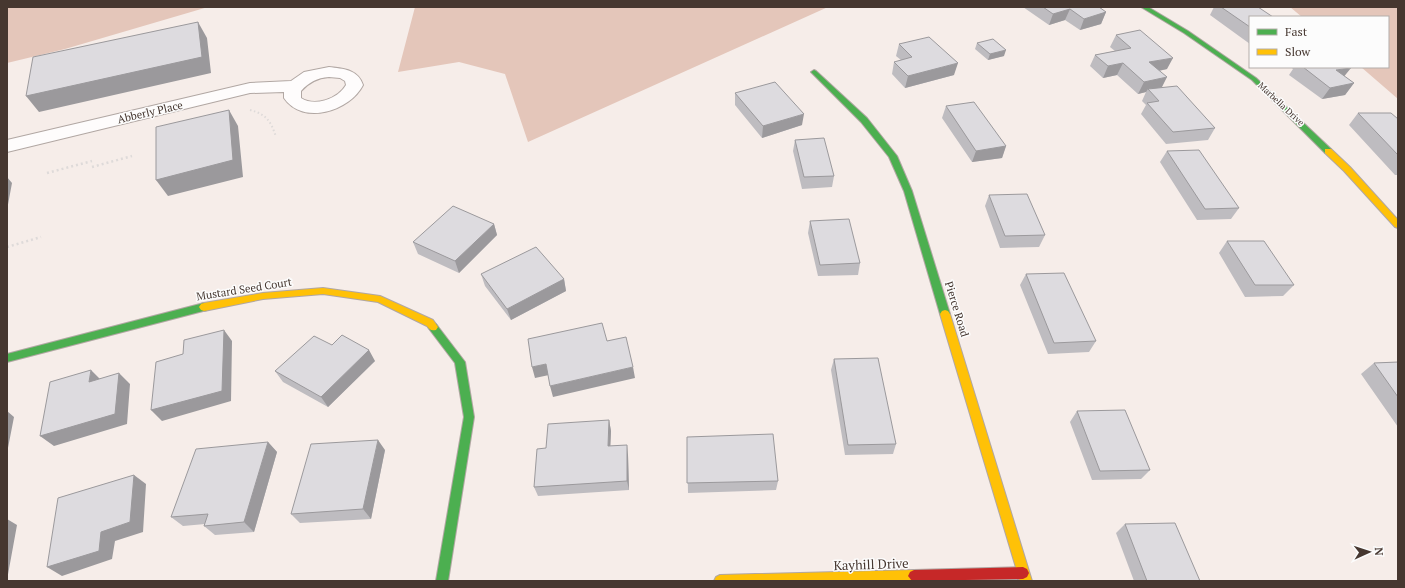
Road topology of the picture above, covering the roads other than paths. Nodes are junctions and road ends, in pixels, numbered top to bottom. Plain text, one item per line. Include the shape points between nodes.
1 (1144, 7) edge
2 (814, 72) dead end
3 (295, 86) dead end
4 (7, 146) edge
5 (1398, 225) edge
6 (7, 358) edge
7 (1025, 577) edge
8 (442, 581) edge
9 (720, 581) edge

1 - 5 street, Marbella Drive via 1186,32 1254,79 1347,169
2 - 7 street, Pierce Road via 877,134 891,154 908,191
3 - 4 street, Abberly Place via 250,88
6 - 8 street, Mustard Seed Court via 189,310 263,296 324,290 380,299 430,323 460,362 469,417
7 - 9 street, Kayhill Drive

